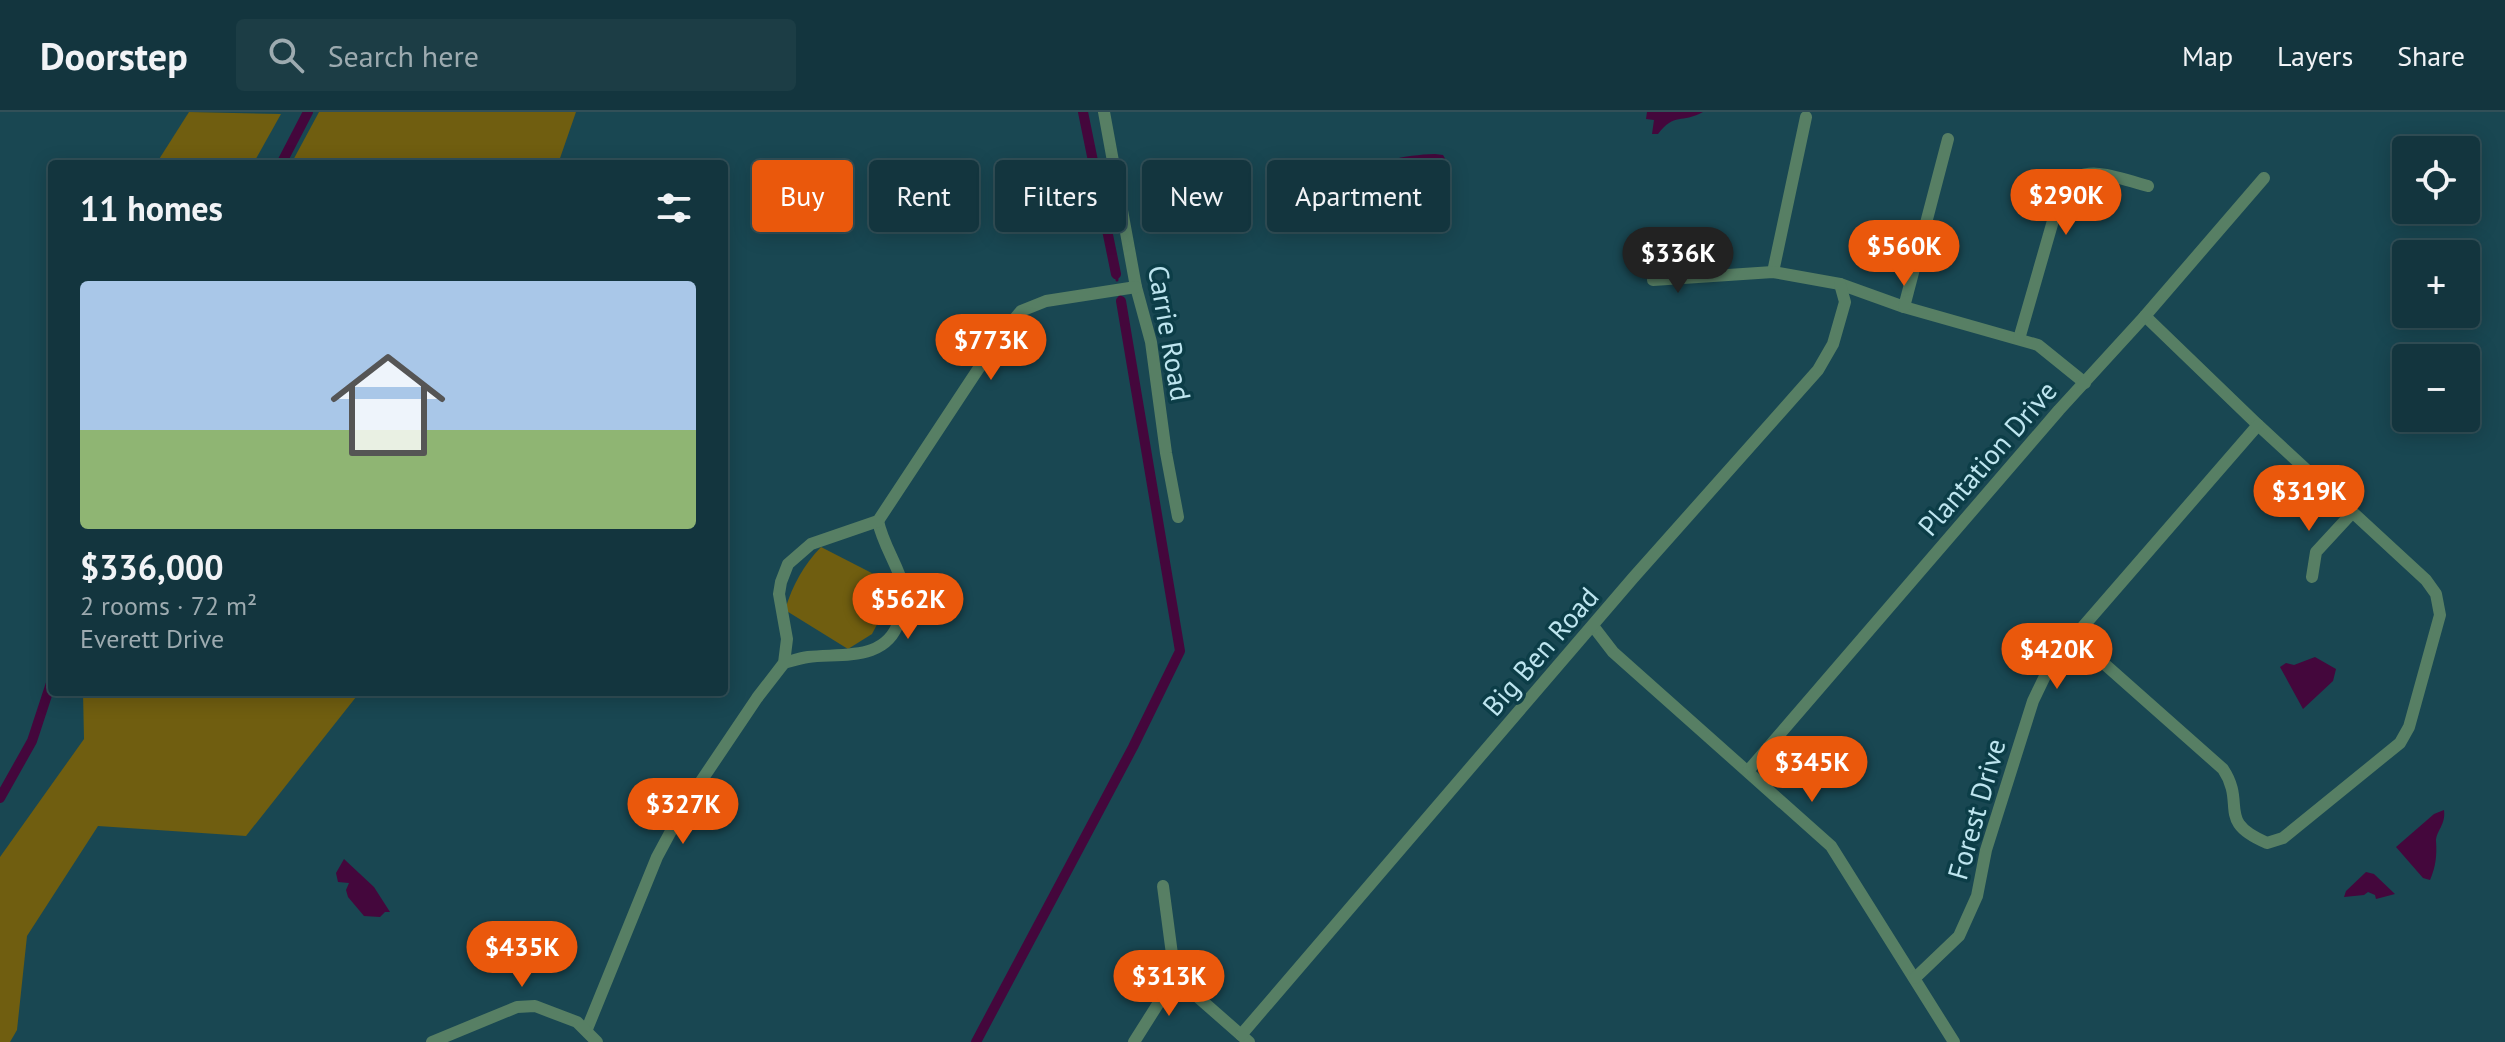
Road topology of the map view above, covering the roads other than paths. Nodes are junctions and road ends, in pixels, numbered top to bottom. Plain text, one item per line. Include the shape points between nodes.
1 (1104, 112) edge
2 (1806, 117) dead end
3 (1948, 139) dead end
4 (2264, 178) dead end
5 (2148, 186) dead end
6 (1773, 272) junction
7 (1653, 280) dead end
8 (1840, 284) junction
9 (1136, 287) junction
10 (1904, 307) junction
11 (2145, 316) junction
12 (2019, 339) junction
13 (2085, 383) junction
14 (2258, 425) junction
15 (2352, 513) junction
16 (1178, 517) dead end
17 (878, 521) junction
18 (2312, 577) dead end
19 (1593, 626) junction
20 (2074, 637) junction
21 (784, 663) junction
22 (1748, 771) junction
23 (1163, 886) dead end
24 (1175, 977) junction
25 (1915, 978) junction
26 (587, 1029) junction
27 (1245, 1039) edge
28 (432, 1042) edge
29 (597, 1042) edge
30 (1134, 1042) edge
31 (1954, 1042) edge

1 - 9 street, Carrie Road
2 - 6 street
3 - 10 street
4 - 11 street, Plantation Drive
5 - 12 street via 2088,172 2063,186
6 - 7 street
6 - 8 street
8 - 10 street
8 - 19 street, Big Ben Road via 1845,302 1833,344 1818,370
9 - 16 street, Carrie Road via 1151,342
9 - 17 street via 1058,298 1021,311
10 - 12 street
11 - 13 street, Plantation Drive
11 - 14 street
12 - 13 street via 2038,345
13 - 22 street, Plantation Drive
14 - 15 street
14 - 20 street, Forest Drive
15 - 18 street via 2316,552
15 - 20 street via 2426,580 2436,594 2440,615 2400,743 2283,838 2267,843 2246,834 2235,820 2232,788 2223,769
17 - 21 street via 811,544 788,564 779,594 787,639
17 - 21 street via 903,587 897,627 886,642 865,653
19 - 22 street via 1613,652
19 - 27 street, Big Ben Road
20 - 25 street, Forest Drive via 2033,701 1986,850 1977,896 1959,936
21 - 26 street via 685,805 657,857
22 - 25 street via 1831,846
23 - 24 street
24 - 27 street
24 - 30 street
25 - 31 street
26 - 28 street via 555,1011 517,1007
26 - 29 street

